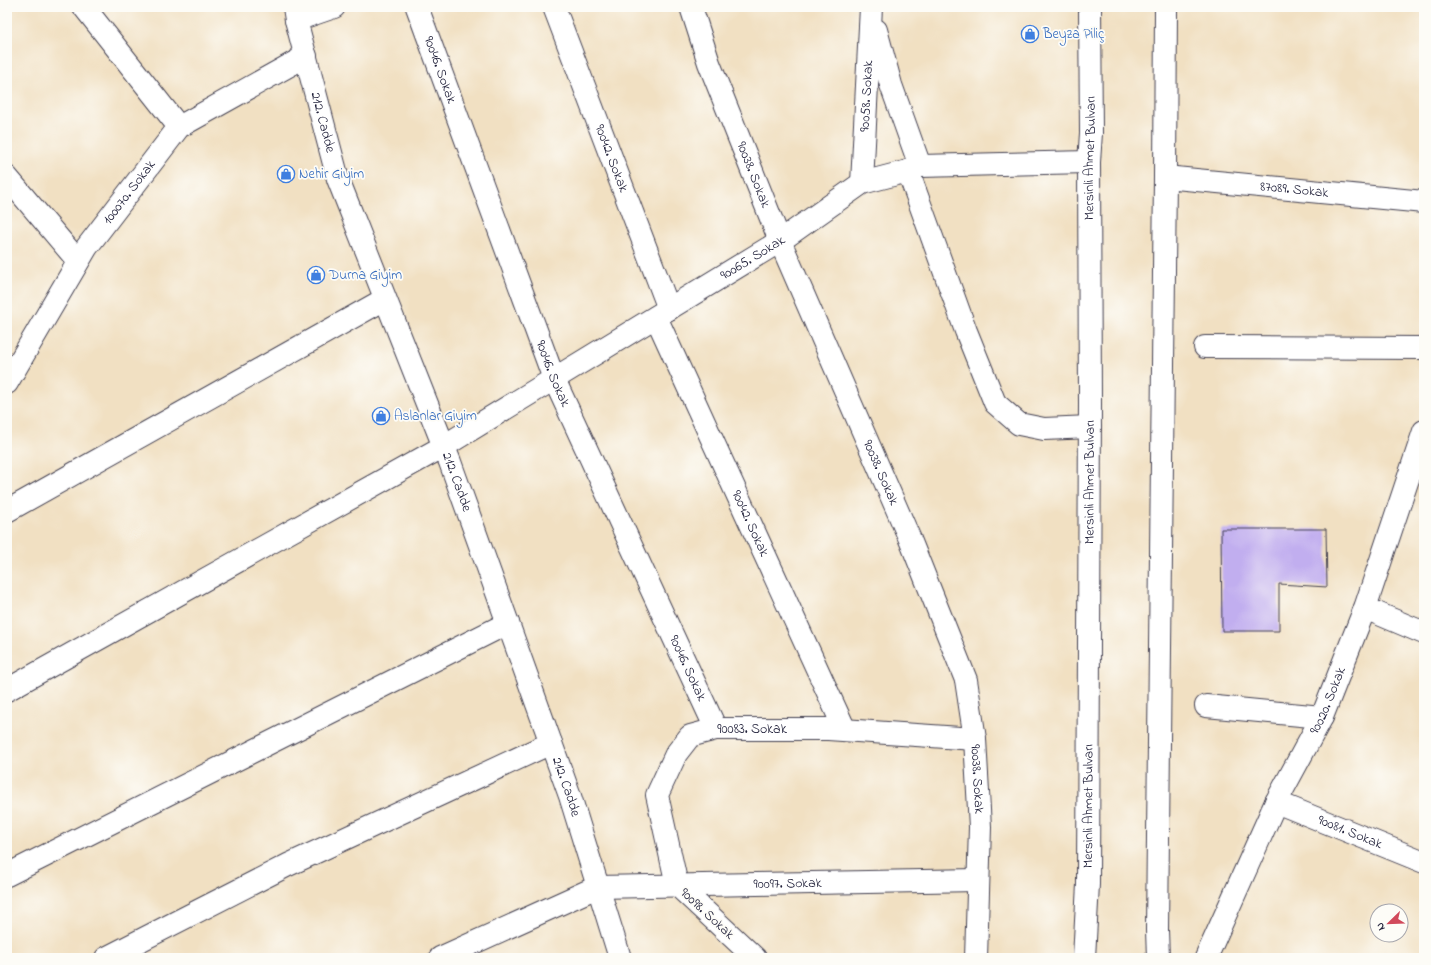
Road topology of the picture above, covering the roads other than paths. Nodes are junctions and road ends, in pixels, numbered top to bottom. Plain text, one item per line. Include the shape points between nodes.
1 (84, 7) edge
2 (334, 7) edge
3 (417, 7) edge
4 (554, 7) edge
5 (692, 7) edge
6 (1090, 7) edge
7 (1166, 7) edge
8 (871, 8) edge
9 (295, 13) edge
10 (306, 56) junction
11 (179, 127) junction
12 (1089, 162) junction
13 (914, 169) junction
14 (7, 176) edge
15 (1165, 177) junction
16 (862, 183) junction
17 (1424, 202) edge
18 (780, 241) junction
19 (78, 261) junction
20 (385, 299) junction
21 (662, 313) junction
22 (1205, 347) dead end
23 (1424, 348) edge
24 (554, 379) junction
25 (7, 382) edge
26 (1090, 427) junction
27 (1423, 437) edge
28 (444, 446) junction
29 (7, 510) edge
30 (1366, 608) junction
31 (508, 623) junction
32 (1424, 633) edge
33 (7, 690) edge
34 (1206, 706) dead end
35 (1322, 717) junction
36 (716, 729) junction
37 (846, 730) junction
38 (975, 739) junction
39 (551, 743) junction
40 (1276, 802) junction
41 (1424, 862) edge
42 (7, 875) edge
43 (978, 880) junction
44 (677, 885) junction
45 (597, 887) junction
46 (106, 958) edge
47 (440, 958) edge
48 (620, 958) edge
49 (756, 958) edge
50 (976, 958) edge
51 (1084, 958) edge
52 (1158, 958) edge
53 (1206, 958) edge

1 - 11 street
2 - 9 street
3 - 24 street, 90046. Sokak
4 - 21 street, 90042. Sokak
5 - 18 street, 90038. Sokak via 709,63
6 - 12 street, Mersinli Ahmet Bulvarı
7 - 15 street
8 - 13 street, 90058. Sokak
8 - 16 street, 90058. Sokak
9 - 10 street, 212. Cadde
10 - 11 street, 100070. Sokak
10 - 20 street, 212. Cadde via 338,179
11 - 19 street, 100070. Sokak
12 - 13 street, 90065. Sokak
12 - 26 street, Mersinli Ahmet Bulvarı
13 - 16 street, 90065. Sokak
13 - 26 street, 90058. Sokak via 966,331 995,403 1019,424 1044,429
14 - 19 street
15 - 17 street, 87089. Sokak
15 - 52 street
16 - 18 street, 90065. Sokak
18 - 21 street, 90065. Sokak
18 - 38 street, 90038. Sokak via 908,537 966,680
19 - 25 street, 100070. Sokak
20 - 28 street, 212. Cadde
20 - 29 street
21 - 24 street, 90065. Sokak
21 - 37 street, 90042. Sokak
22 - 23 street
24 - 28 street, 90065. Sokak
24 - 36 street, 90046. Sokak
26 - 51 street, Mersinli Ahmet Bulvarı via 1088,884
27 - 30 street, 90020. Sokak
28 - 31 street, 212. Cadde
28 - 33 street, 90065. Sokak
30 - 32 street
30 - 35 street, 90020. Sokak
31 - 39 street, 212. Cadde
31 - 42 street
34 - 35 street
35 - 40 street, 90020. Sokak
36 - 37 street, 90083. Sokak
36 - 44 street, 90083. Sokak via 690,736 676,754 658,795
37 - 38 street, 90083. Sokak
38 - 43 street, 90038. Sokak via 980,828
39 - 45 street, 212. Cadde
39 - 46 street via 288,865
40 - 41 street, 90081. Sokak
40 - 53 street, 90020. Sokak
43 - 44 street, 90097. Sokak
43 - 50 street, 90038. Sokak
44 - 45 street, 90097. Sokak
44 - 49 street, 90098. Sokak
45 - 47 street
45 - 48 street, 212. Cadde

